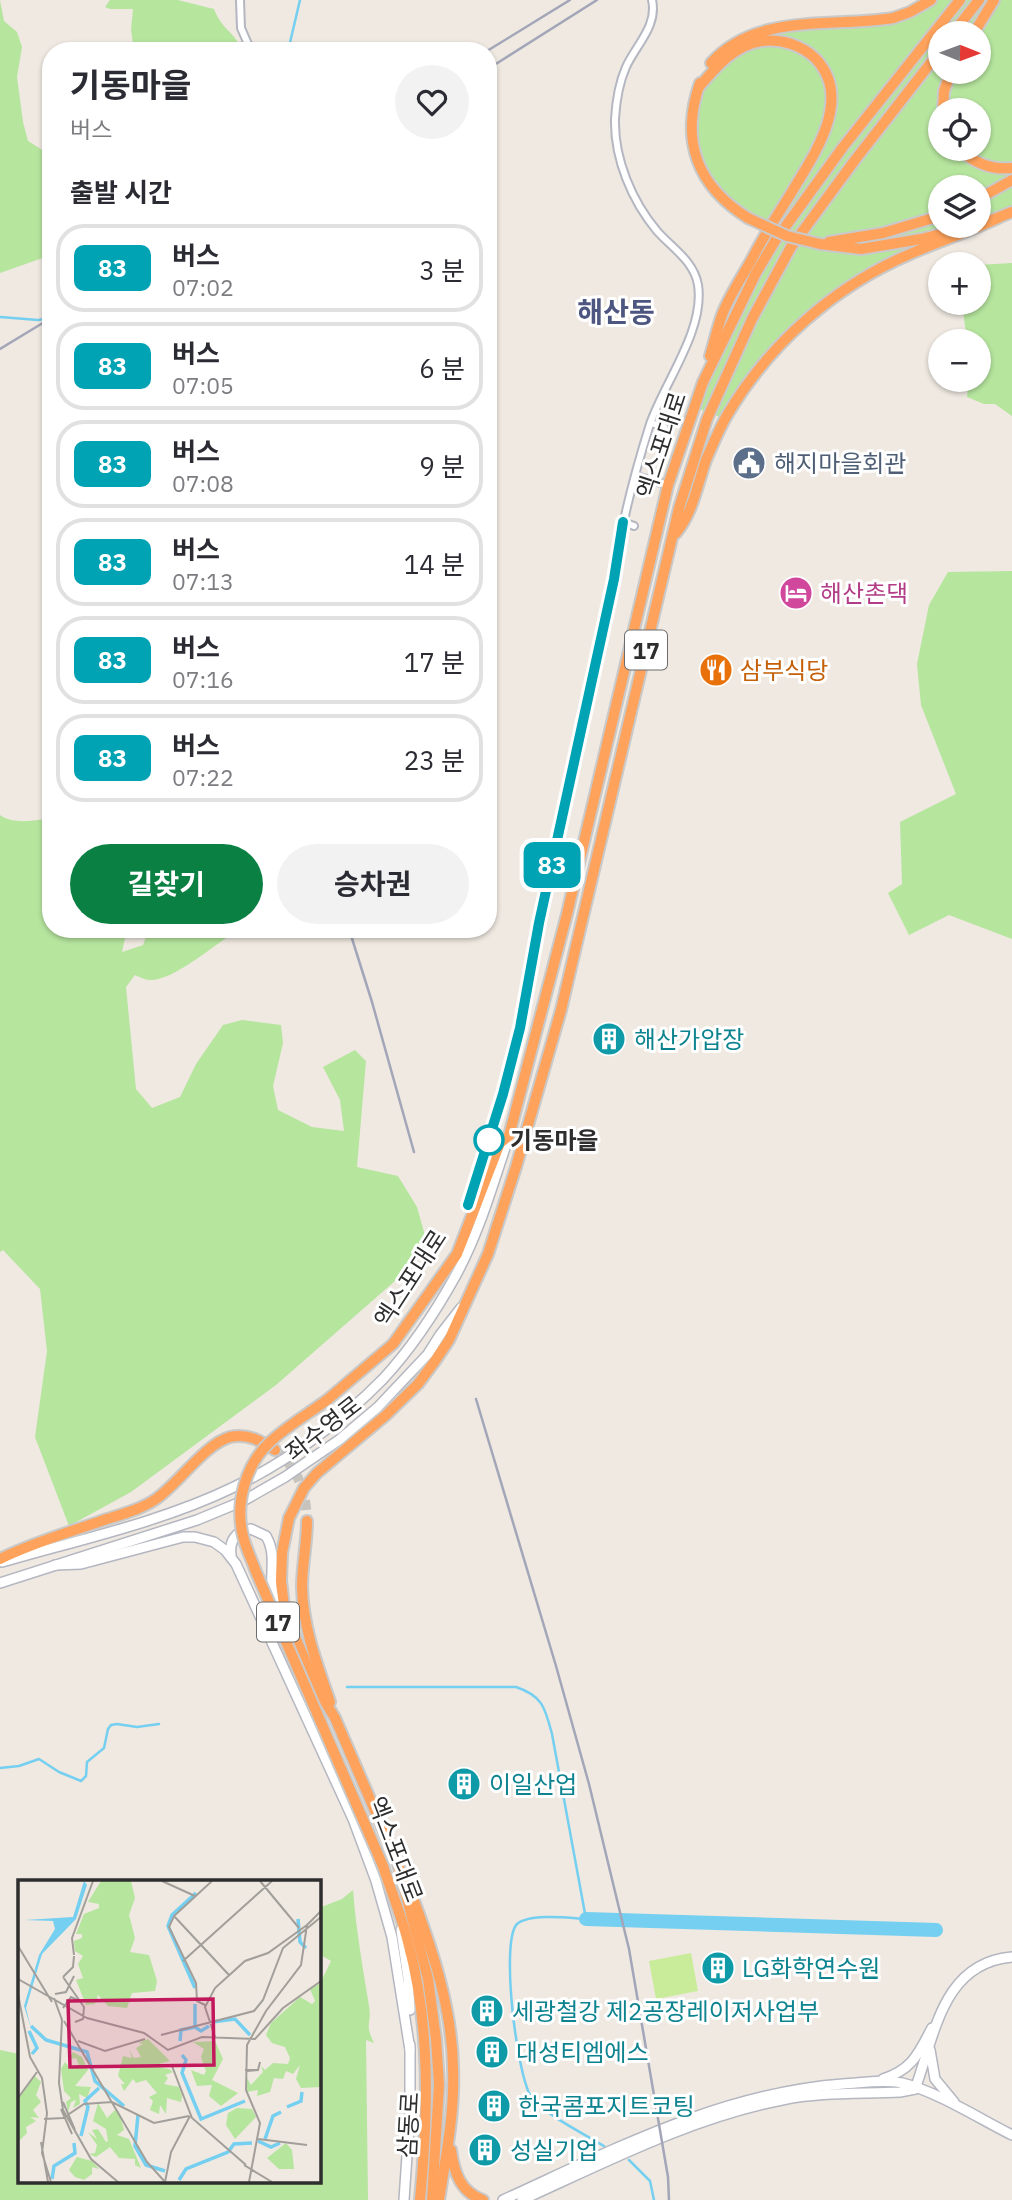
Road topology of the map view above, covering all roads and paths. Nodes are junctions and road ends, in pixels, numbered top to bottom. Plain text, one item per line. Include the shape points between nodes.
1 (240, 0) edge
2 (652, 0) edge
3 (931, 0) edge
4 (960, 0) edge
5 (979, 0) edge
6 (995, 0) edge
7 (962, 21) edge
8 (982, 21) edge
9 (247, 42) edge
10 (928, 66) edge
11 (699, 87) junction
12 (976, 161) edge
13 (1012, 168) edge
14 (1012, 180) edge
15 (991, 192) edge
16 (1012, 212) edge
17 (998, 218) junction
18 (928, 219) edge
19 (991, 220) edge
20 (928, 237) edge
21 (820, 244) junction
22 (703, 382) junction
23 (651, 423) junction
24 (664, 427) dead end
25 (636, 476) junction
26 (668, 485) junction
27 (623, 522) junction
28 (634, 526) dead end
29 (672, 538) junction
30 (509, 1136) junction
31 (492, 1148) junction
32 (468, 1205) dead end
33 (466, 1302) junction
34 (275, 1450) tunnel mouth
35 (307, 1521) tunnel mouth
36 (231, 1555) junction
37 (0, 1561) edge
38 (55, 1565) junction
39 (0, 1583) edge
40 (285, 1614) junction
41 (335, 1718) junction
42 (398, 1864) junction
43 (397, 1911) junction
44 (1012, 1957) edge
45 (939, 2018) junction
46 (930, 2046) junction
47 (410, 2050) junction
48 (874, 2082) junction
49 (915, 2088) junction
50 (964, 2110) junction
51 (431, 2135) junction
52 (449, 2135) junction
53 (1012, 2135) edge
54 (404, 2200) edge
55 (420, 2200) edge
56 (432, 2200) edge
57 (439, 2200) edge
58 (483, 2200) edge
59 (503, 2200) edge
60 (522, 2200) edge

1 - 9 street
2 - 23 street via 650,26 620,86 616,131 632,192 658,233 691,266 699,300 684,351
3 - 11 highway via 893,18 780,27 751,34 718,55
4 - 22 highway, 엑스포대로 / 17 via 775,241
5 - 7 highway
6 - 8 highway
10 - 29 highway, 엑스포대로 / 17 via 818,208 772,279 707,419
11 - 21 highway, bridge via 691,122 696,155 712,186 748,218 787,236
11 - 22 highway via 740,48 778,41 813,56 827,77 831,97 817,149 722,314
12 - 13 highway
14 - 15 highway
16 - 17 highway
17 - 19 highway
17 - 29 highway via 865,276 812,314 781,344 757,370 725,419 690,512
18 - 21 highway via 883,233
20 - 21 highway via 880,247
22 - 26 highway, 엑스포대로 / 17
23 - 24 street
23 - 25 street
25 - 26 street
25 - 27 street
26 - 30 highway, 엑스포대로 / 17 via 567,914
27 - 28 street
27 - 31 street
29 - 33 highway, 엑스포대로 / 17 via 549,1057 488,1254
30 - 31 highway, 엑스포대로 / 17
30 - 37 street, 좌수영로 via 456,1275 401,1357 343,1416 275,1465 232,1488 165,1515
31 - 32 street
31 - 43 highway, 엑스포대로 / 17, bridge via 457,1254 393,1343 271,1441 257,1458 243,1490 240,1512 256,1572 383,1866
33 - 38 street, 좌수영로 via 428,1353 378,1407 340,1440 285,1477 197,1520
33 - 40 highway, 엑스포대로 / 17 via 449,1340 418,1384 317,1473 294,1506 282,1553
34 - 37 highway via 250,1437 223,1440 150,1503 28,1546
35 - 41 highway via 302,1578 305,1619
36 - 38 street via 214,1542 183,1537 80,1564
36 - 40 street via 232,1541 239,1532 251,1529 266,1536 271,1549 272,1595
36 - 47 street via 366,1850 392,1937
38 - 39 street, 좌수영로
40 - 41 highway, 엑스포대로 / 17 via 317,1690
41 - 42 highway, 엑스포대로 / 17
42 - 51 highway, 엑스포대로 / 17 via 428,1979 436,2039 439,2085
42 - 52 highway via 425,1931 450,2028 454,2069
43 - 47 street via 408,1978
43 - 51 highway, 엑스포대로 / 17 via 408,1942 422,2021
44 - 45 street via 986,1962 965,1976 952,1990
45 - 46 street
45 - 48 street via 910,2064
46 - 49 street
46 - 50 street via 935,2079
47 - 54 street, 삼동로
48 - 49 street
48 - 59 street via 796,2089 711,2110
49 - 50 street
49 - 60 street via 763,2104 689,2126
50 - 53 street
51 - 55 highway, 17
51 - 56 highway, 17
52 - 57 highway
52 - 58 highway via 459,2182

